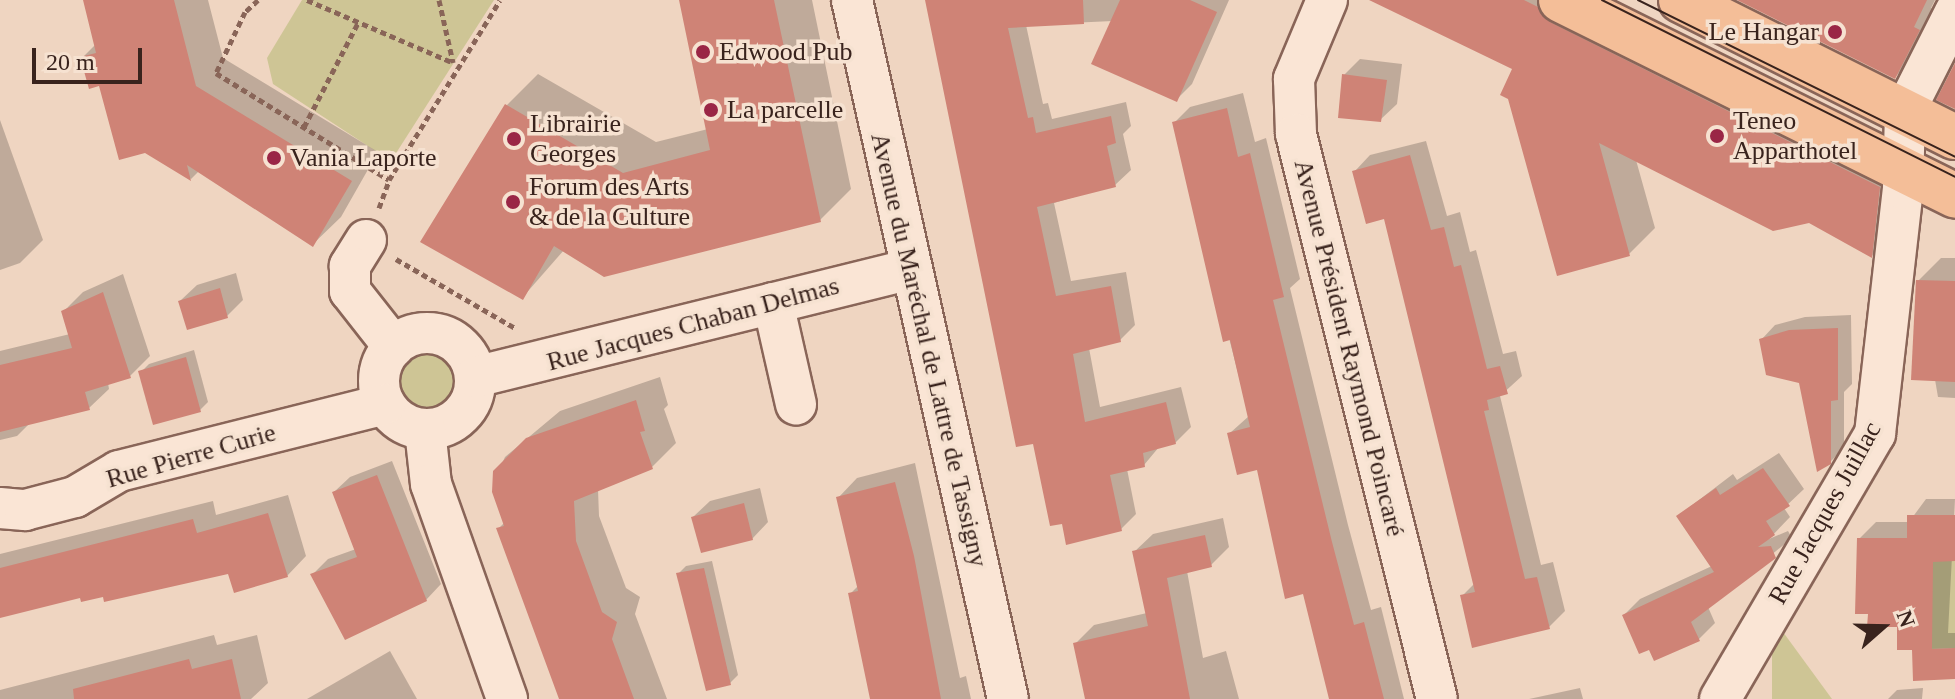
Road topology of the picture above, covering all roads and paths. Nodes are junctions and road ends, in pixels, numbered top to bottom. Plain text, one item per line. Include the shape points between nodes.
1 (258, 0) edge
2 (307, 0) edge
3 (439, 0) edge
4 (500, 0) edge
5 (852, 0) edge
6 (1327, 0) edge
7 (1561, 0) edge
8 (1681, 0) edge
9 (1955, 12) edge
10 (359, 21) junction
11 (454, 64) junction
12 (1905, 111) junction
13 (304, 127) junction
14 (1955, 137) edge
15 (1905, 171) junction
16 (389, 180) junction
17 (1955, 196) edge
18 (366, 240) junction
19 (910, 269) junction
20 (773, 303) junction
21 (394, 347) junction
22 (528, 367) junction
23 (475, 377) junction
24 (385, 404) junction
25 (796, 404) dead end
26 (425, 430) junction
27 (0, 508) edge
28 (507, 699) edge
29 (1008, 699) edge
30 (1437, 699) edge
31 (1720, 699) edge

1 - 13 path via 245,12 216,73
2 - 10 path
3 - 11 path
4 - 11 path
5 - 19 street, Avenue du Maréchal de Lattre de Tassigny
6 - 30 street, Avenue Président Raymond Poincaré via 1294,79 1296,134
7 - 15 main road
8 - 12 main road
9 - 12 street
10 - 11 path
10 - 13 path
11 - 16 path
12 - 14 main road
12 - 15 street, Rue Jacques Juillac
13 - 16 path
15 - 17 main road
15 - 31 street, Rue Jacques Juillac via 1883,403 1875,434
16 - 18 path
18 - 21 street via 350,266 350,291
18 - 22 path via 515,328
19 - 20 street, Rue Jacques Chaban Delmas
19 - 29 street, Avenue du Maréchal de Lattre de Tassigny
20 - 22 street, Rue Jacques Chaban Delmas
20 - 25 street
21 - 23 street via 421,334 437,334 463,349
21 - 24 street via 380,374
22 - 23 street, Rue Jacques Chaban Delmas
23 - 26 street via 474,393 456,420
24 - 26 street via 402,422
24 - 27 street, Rue Pierre Curie via 119,471 75,497 25,510
26 - 28 street via 431,484

